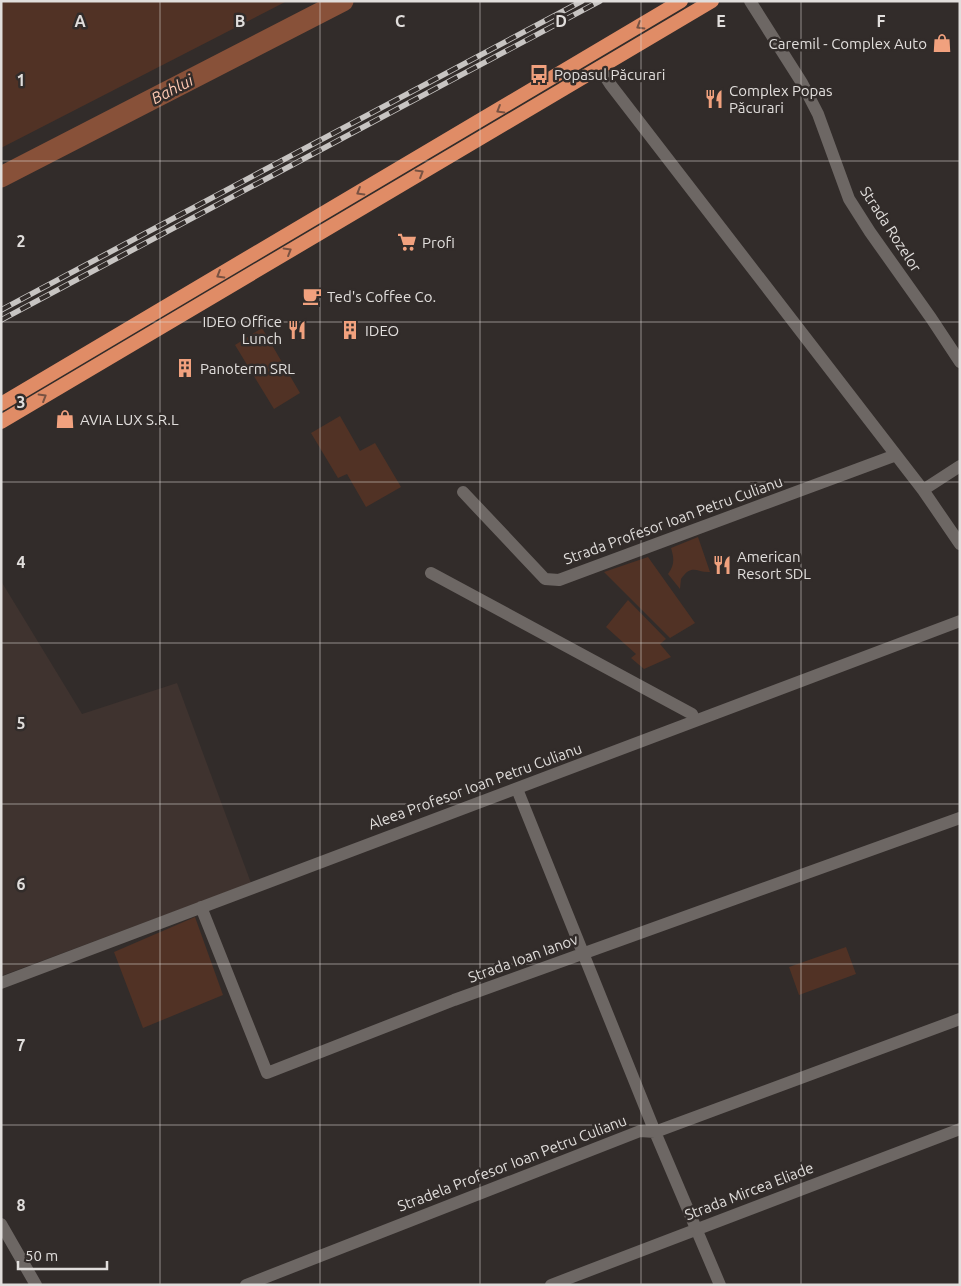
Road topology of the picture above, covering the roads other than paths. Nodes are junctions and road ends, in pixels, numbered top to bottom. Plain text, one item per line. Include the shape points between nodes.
1 (681, 1) edge
2 (712, 1) edge
3 (750, 1) edge
4 (599, 67) junction
5 (960, 362) edge
6 (1, 404) edge
7 (1, 422) edge
8 (896, 455) junction
9 (960, 466) edge
10 (923, 490) junction
11 (463, 492) dead end
12 (960, 544) edge
13 (430, 573) dead end
14 (960, 621) edge
15 (694, 720) junction
16 (518, 789) junction
17 (960, 818) edge
18 (201, 907) junction
19 (584, 954) junction
20 (1, 983) edge
21 (960, 1018) edge
22 (960, 1129) edge
23 (655, 1132) junction
24 (1, 1224) edge
25 (696, 1229) junction
26 (36, 1285) edge
27 (246, 1285) edge
28 (551, 1285) edge
29 (720, 1285) edge

1 -> 6 highway
2 - 4 highway
3 - 5 street, Strada Rozelor via 818,114 850,199
7 -> 4 highway
4 - 8 street
8 - 10 street
8 - 11 street, Strada Profesor Ioan Petru Culianu via 559,580 545,579
9 - 10 street
10 - 12 street
13 - 15 street via 692,714
14 - 15 street, Aleea Profesor Ioan Petru Culianu
15 - 16 street, Aleea Profesor Ioan Petru Culianu
16 - 18 street, Aleea Profesor Ioan Petru Culianu
16 - 19 street
17 - 19 street, Strada Ioan Ianov
18 - 19 street, Strada Ioan Ianov via 267,1072
18 - 20 street, Aleea Profesor Ioan Petru Culianu
19 - 23 street
21 - 23 street, Stradela Profesor Ioan Petru Culianu
22 - 25 street, Strada Mircea Eliade
23 - 25 street
23 - 27 street, Stradela Profesor Ioan Petru Culianu via 640,1131
24 - 26 street
25 - 28 street, Strada Mircea Eliade
25 - 29 street

